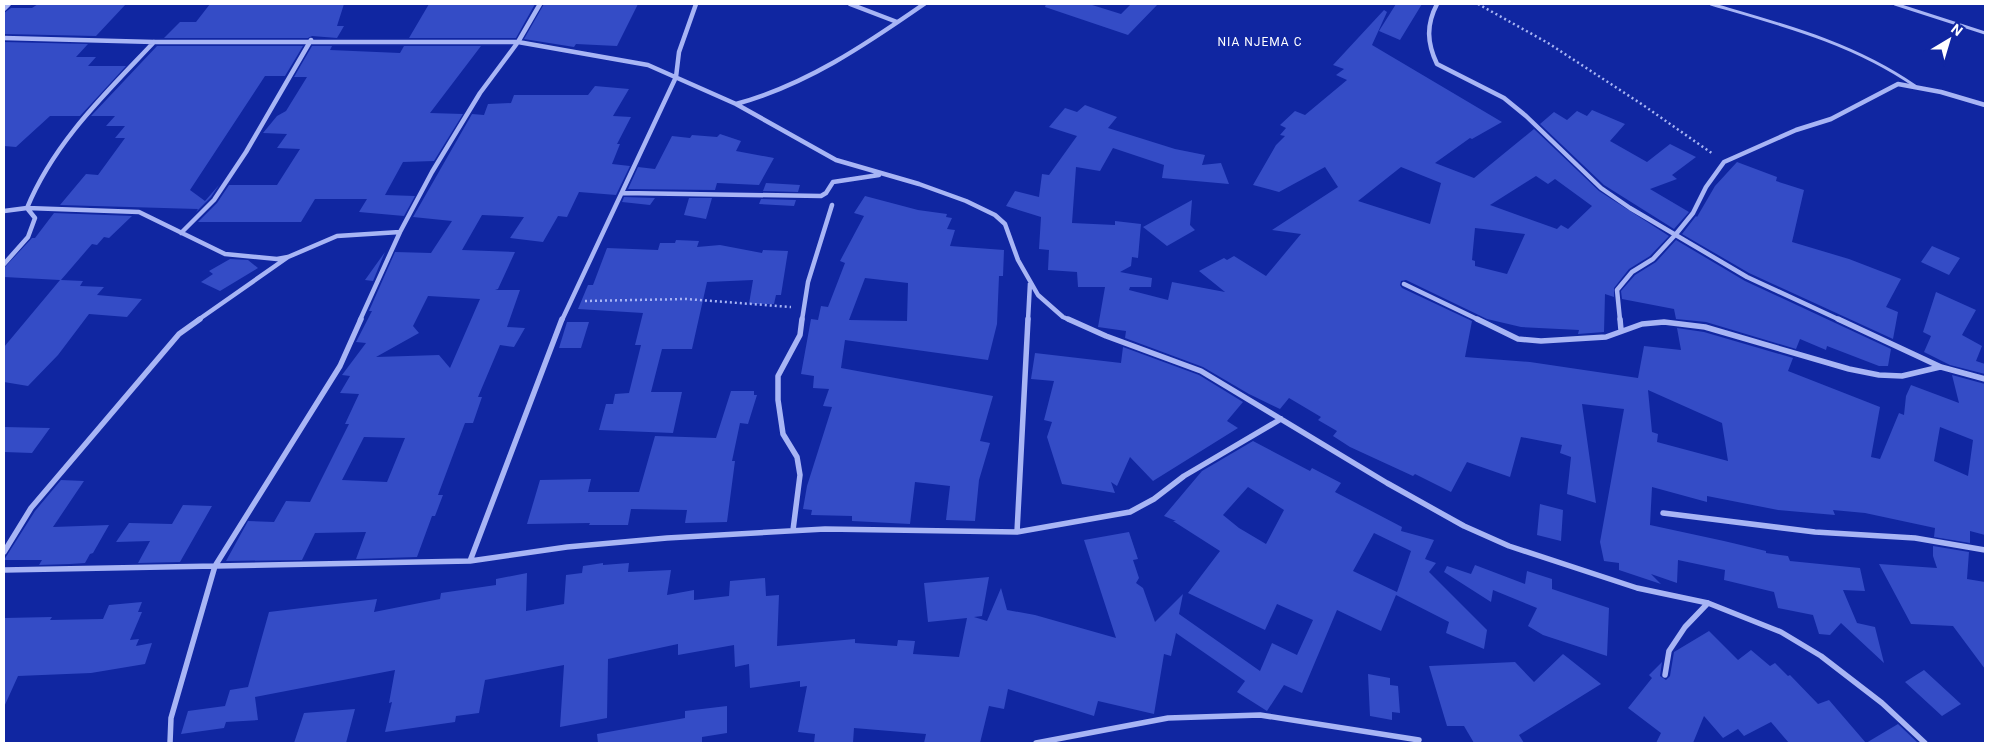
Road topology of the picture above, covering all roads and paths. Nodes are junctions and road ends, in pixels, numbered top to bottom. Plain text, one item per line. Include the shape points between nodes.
1 (9, 4) edge
2 (540, 4) edge
3 (696, 4) edge
4 (850, 4) edge
5 (924, 4) edge
6 (1436, 4) edge
7 (1478, 4) edge
8 (1711, 4) edge
9 (1895, 4) edge
10 (4, 9) edge
11 (898, 22) junction
12 (1985, 33) edge
13 (4, 38) edge
14 (311, 40) junction
15 (154, 42) junction
16 (518, 42) junction
17 (676, 77) junction
18 (1914, 86) junction
19 (736, 104) junction
20 (1985, 106) edge
21 (1724, 162) junction
22 (882, 174) junction
23 (622, 193) junction
24 (832, 204) dead end
25 (28, 208) junction
26 (4, 211) edge
27 (400, 232) junction
28 (182, 233) junction
29 (1676, 234) junction
30 (288, 257) junction
31 (4, 264) edge
32 (1030, 282) junction
33 (1404, 284) dead end
34 (569, 301) junction
35 (804, 308) junction
36 (1621, 330) junction
37 (1941, 367) junction
38 (1985, 379) edge
39 (1281, 419) junction
40 (1663, 513) dead end
41 (793, 530) junction
42 (1017, 532) junction
43 (1985, 550) edge
44 (4, 552) edge
45 (470, 561) junction
46 (215, 566) junction
47 (4, 570) edge
48 (1708, 603) junction
49 (1665, 675) dead end
50 (1419, 740) dead end
51 (170, 743) edge
52 (1036, 743) edge
53 (1925, 743) edge

1 - 10 street
2 - 16 street
3 - 17 street via 679,52
4 - 11 street
5 - 11 street
6 - 29 street via 1429,16 1427,37 1437,64 1504,98 1601,188
7 - 21 path via 1592,71
8 - 18 lane via 1869,55
9 - 12 lane
11 - 19 street via 777,93
13 - 15 street
14 - 15 street
14 - 16 street
14 - 28 street via 214,200
15 - 25 street via 57,149 31,195
16 - 17 street via 648,65
16 - 27 street via 480,93
17 - 19 street
17 - 23 street
18 - 20 street
18 - 21 street via 1898,84 1831,119 1789,133
19 - 22 street via 836,160
21 - 29 street
22 - 23 street via 833,182 821,196
22 - 32 street via 919,184 1000,218
23 - 34 street
24 - 35 street via 808,282
25 - 26 street
25 - 28 street via 139,212
25 - 31 street via 35,218 34,225 22,245
27 - 30 street via 337,236
27 - 46 street via 340,366
28 - 30 street via 225,254 277,259
29 - 36 street via 1653,259 1619,285
29 - 37 street via 1747,277
30 - 44 street via 179,334 31,508
32 - 39 street via 1038,295 1064,317 1201,372
32 - 42 street
33 - 36 street via 1518,339 1574,340 1606,337
34 - 35 path via 686,299
34 - 45 street
35 - 41 street via 800,335 778,376 783,434 797,457 800,475
36 - 37 street via 1664,322 1705,327 1879,375 1902,376
37 - 38 street
39 - 42 street via 1130,512
39 - 48 street via 1447,516 1510,546 1637,588
40 - 43 street via 1824,533 1915,538
41 - 42 street
41 - 45 street via 594,544
45 - 46 street
46 - 47 street
46 - 51 street via 170,718
48 - 49 street via 1685,627 1669,651
48 - 53 street via 1759,621 1806,645 1882,703
50 - 52 street via 1260,715 1168,718

